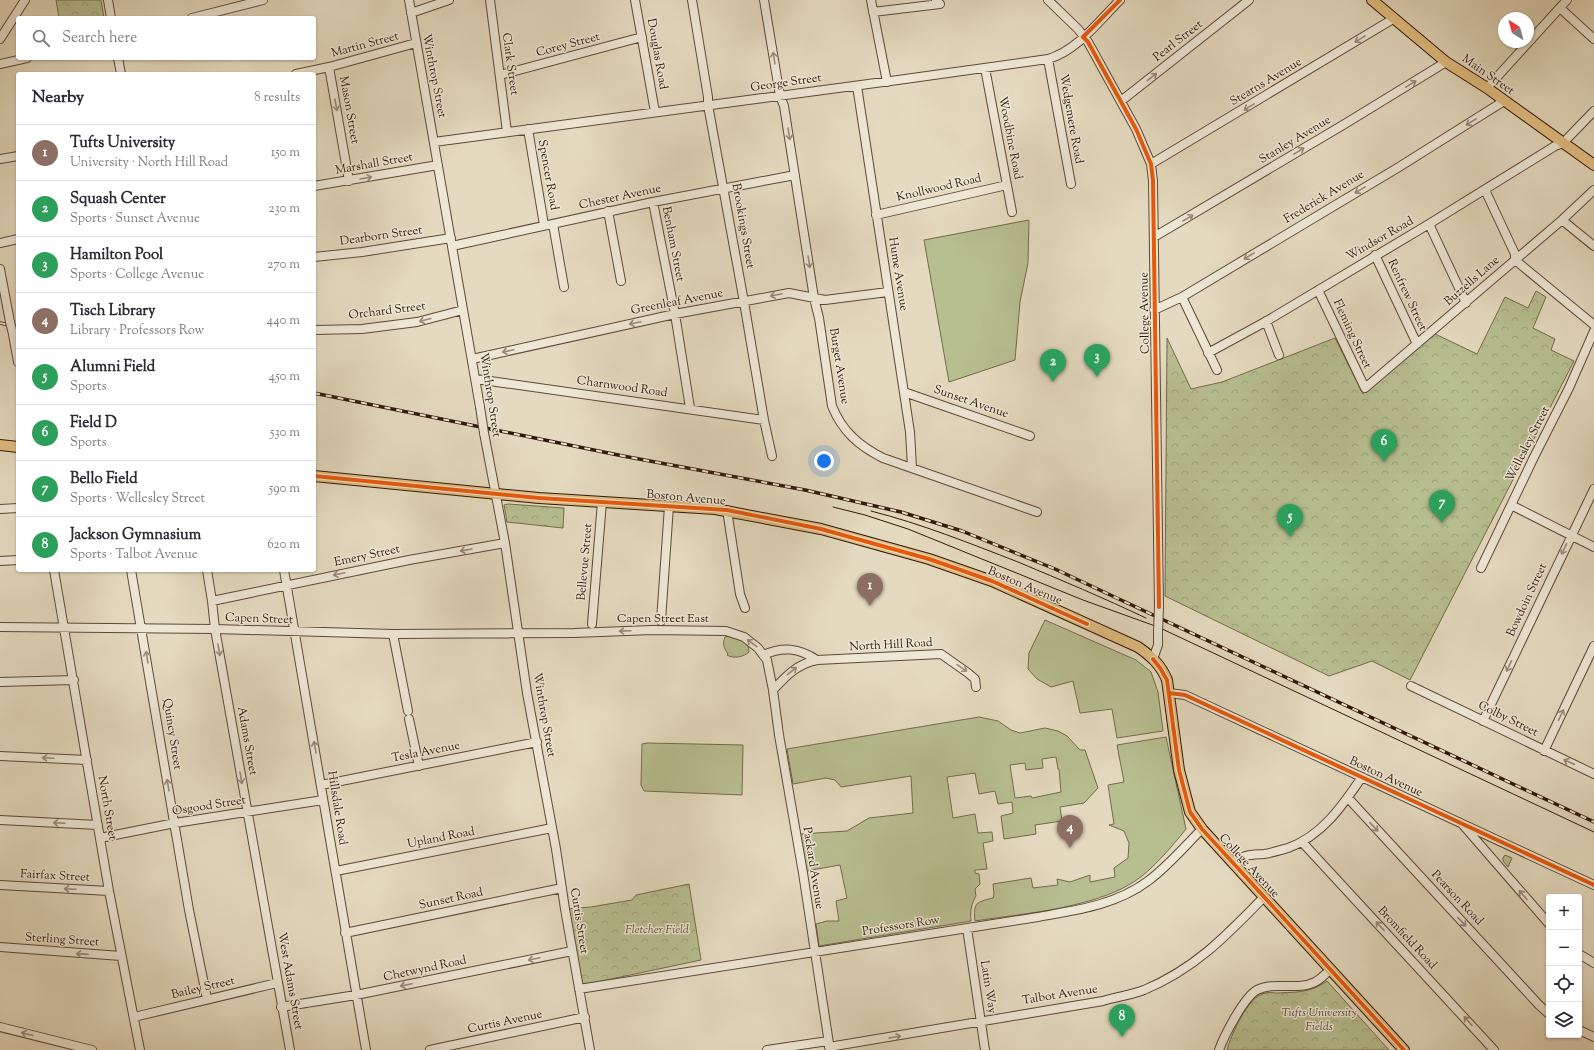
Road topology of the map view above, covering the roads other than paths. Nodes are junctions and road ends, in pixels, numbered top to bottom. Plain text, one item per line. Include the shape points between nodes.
1 (25, 0) edge
2 (108, 0) edge
3 (263, 0) edge
4 (409, 0) edge
5 (449, 0) edge
6 (490, 0) edge
7 (635, 0) edge
8 (692, 0) edge
9 (764, 0) edge
10 (871, 0) edge
11 (936, 0) edge
12 (1048, 0) edge
13 (1120, 0) edge
14 (1249, 0) edge
15 (1372, 0) edge
16 (1564, 2) edge
17 (873, 12) junction
18 (411, 14) junction
19 (111, 16) edge
20 (200, 16) edge
21 (1393, 19) junction
22 (1084, 37) junction
23 (642, 38) junction
24 (0, 39) edge
25 (1594, 39) edge
26 (416, 43) junction
27 (1048, 59) junction
28 (18, 60) edge
29 (118, 60) edge
30 (1446, 62) junction
31 (0, 64) edge
32 (329, 67) junction
33 (985, 68) junction
34 (121, 72) edge
35 (305, 72) edge
36 (500, 75) junction
37 (887, 82) junction
38 (857, 86) junction
39 (1487, 88) junction
40 (780, 96) junction
41 (1121, 101) junction
42 (1504, 101) junction
43 (708, 105) junction
44 (1594, 111) edge
45 (655, 112) junction
46 (528, 129) junction
47 (507, 132) junction
48 (434, 142) junction
49 (1563, 143) junction
50 (16, 156) edge
51 (0, 159) edge
52 (1151, 164) junction
53 (1594, 164) edge
54 (438, 165) junction
55 (795, 175) junction
56 (349, 181) junction
57 (1071, 184) dead end
58 (1007, 185) junction
59 (316, 186) edge
60 (724, 188) junction
61 (1485, 190) junction
62 (1594, 190) edge
63 (653, 202) junction
64 (608, 211) junction
65 (1012, 212) dead end
66 (876, 215) junction
67 (1562, 220) junction
68 (1429, 224) junction
69 (549, 225) junction
70 (1154, 237) junction
71 (451, 238) junction
72 (16, 239) edge
73 (0, 243) edge
74 (452, 246) junction
75 (1594, 246) edge
76 (1375, 256) junction
77 (316, 257) edge
78 (1515, 260) junction
79 (0, 269) edge
80 (621, 281) dead end
81 (564, 287) dead end
82 (1318, 290) junction
83 (888, 292) junction
84 (1182, 297) junction
85 (814, 298) junction
86 (744, 302) junction
87 (1466, 303) junction
88 (463, 310) junction
89 (1154, 310) junction
90 (675, 314) junction
91 (1266, 321) junction
92 (1594, 325) edge
93 (316, 330) edge
94 (1594, 331) edge
95 (1417, 344) junction
96 (16, 351) edge
97 (1208, 353) junction
98 (1279, 355) dead end
99 (472, 359) junction
100 (1217, 370) dead end
101 (476, 379) junction
102 (1365, 388) joint
103 (904, 392) junction
104 (690, 408) junction
105 (764, 420) junction
106 (1030, 436) dead end
107 (0, 445) edge
108 (16, 447) edge
109 (772, 456) dead end
110 (912, 467) junction
111 (316, 476) edge
112 (1594, 489) edge
113 (495, 493) junction
114 (602, 502) junction
115 (1511, 505) junction
116 (669, 506) junction
117 (16, 508) edge
118 (0, 509) edge
119 (727, 510) junction
120 (1036, 512) dead end
121 (1571, 535) junction
122 (505, 543) junction
123 (1594, 546) edge
124 (16, 560) edge
125 (0, 561) edge
126 (1481, 568) dead end
127 (54, 572) edge
128 (132, 572) edge
129 (206, 572) edge
130 (284, 572) edge
131 (286, 585) junction
132 (212, 601) junction
133 (744, 608) dead end
134 (661, 621) dead end
135 (592, 624) dead end
136 (0, 627) edge
137 (64, 628) junction
138 (142, 628) junction
139 (215, 629) junction
140 (295, 632) junction
141 (393, 634) junction
142 (518, 634) junction
143 (1594, 646) edge
144 (763, 655) junction
145 (1152, 659) junction
146 (817, 660) junction
147 (74, 680) junction
148 (0, 682) edge
149 (1411, 686) dead end
150 (976, 687) dead end
151 (773, 690) junction
152 (1169, 693) junction
153 (1483, 721) junction
154 (537, 742) junction
155 (1544, 751) junction
156 (0, 756) edge
157 (86, 760) junction
158 (419, 766) junction
159 (1594, 774) edge
160 (1362, 777) junction
161 (321, 785) junction
162 (546, 795) joint
163 (1348, 798) junction
164 (323, 800) junction
165 (247, 812) junction
166 (0, 820) edge
167 (1461, 823) junction
168 (175, 824) junction
169 (98, 825) junction
170 (552, 828) junction
171 (1202, 829) junction
172 (100, 838) junction
173 (1302, 842) junction
174 (1233, 864) junction
175 (336, 871) junction
176 (0, 885) edge
177 (1594, 885) edge
178 (562, 888) junction
179 (109, 891) junction
180 (1264, 897) junction
181 (266, 915) joint
182 (1546, 921) edge
183 (967, 928) junction
184 (345, 934) junction
185 (0, 947) edge
186 (572, 951) junction
187 (815, 952) junction
188 (121, 956) junction
189 (1582, 956) edge
190 (1594, 963) edge
191 (1330, 970) junction
192 (277, 983) junction
193 (579, 989) junction
194 (356, 995) junction
195 (207, 999) junction
196 (282, 1007) junction
197 (1546, 1011) edge
198 (134, 1017) junction
199 (585, 1018) junction
200 (981, 1021) junction
201 (0, 1027) edge
202 (1582, 1031) edge
203 (1594, 1037) edge
204 (829, 1046) edge
205 (92, 1050) edge
206 (140, 1050) edge
207 (290, 1050) edge
208 (366, 1050) edge
209 (430, 1050) edge
210 (590, 1050) edge
211 (767, 1050) edge
212 (985, 1050) edge
213 (1219, 1050) edge
214 (1404, 1050) edge
215 (1494, 1050) edge

1 - 24 street
2 - 19 street
3 - 20 street
4 - 18 street, Winthrop Street
5 - 18 street
6 - 36 street, Clark Street
7 - 23 street, Douglas Road
8 - 43 street, Brookings Street
40 -> 9 street, Burget Avenue
10 - 17 street
11 - 17 street via 940,4
12 - 22 street, College Avenue
13 - 22 street, George Street
41 -> 14 street, Pearl Street
15 - 21 main road, Main Street
16 - 25 street
16 - 39 street
17 - 37 street
18 - 26 street, Winthrop Street
21 - 30 main road, Main Street
21 -> 52 street, Stearns Avenue
22 - 27 street, George Street via 1064,53
22 - 41 street, College Avenue
23 - 36 street, Corey Street
23 - 45 street, Douglas Road
26 - 32 street, Martin Street
26 - 48 street, Winthrop Street
27 - 33 street, George Street
27 - 57 street, Wedgemere Road
28 - 31 street
29 - 34 street
30 - 39 main road, Main Street
70 -> 30 street, Stanley Avenue
32 - 35 street, Martin Street
32 -> 56 street, Mason Street
33 - 37 street, George Street
33 - 58 street, Woodbine Road
36 - 47 street, Clark Street
37 - 38 street, George Street
38 - 40 street, George Street
38 - 66 street, Hume Avenue
39 - 42 main road, Main Street
40 - 43 street, George Street
40 -> 55 street, Burget Avenue via 784,106
41 - 52 street, College Avenue
42 - 49 main road, Main Street
42 -> 84 street, Frederick Avenue
43 - 45 street, George Street
43 - 60 street, Brookings Street
44 - 49 street, Windsor Road
45 - 46 street, George Street
46 - 47 street, George Street
46 - 69 street, Spencer Road
47 - 48 street, George Street
48 - 54 street, Winthrop Street
49 - 53 main road, Main Street
49 - 61 street, Windsor Road
50 - 51 street
52 - 70 street, College Avenue
56 -> 54 street, Marshall Street
54 - 71 street, Winthrop Street
55 - 60 street, Chester Avenue
55 -> 85 street, Burget Avenue
56 - 59 street, Marshall Street
58 - 65 street, Woodbine Road
58 - 66 street, Knollwood Road
60 - 63 street, Chester Avenue
60 - 86 street, Brookings Street
61 - 68 street, Windsor Road
61 - 78 street via 1515,254
62 - 67 street, Buzzells Lane
63 - 64 street, Chester Avenue
63 - 90 street, Benham Street
64 - 69 street, Chester Avenue
64 - 80 street
66 - 83 street, Hume Avenue
67 - 75 street
67 - 78 street, Buzzells Lane
68 - 76 street, Windsor Road
68 - 87 street
69 - 74 street, Chester Avenue
69 - 81 street, Spencer Road
70 - 89 street, College Avenue
71 - 74 street, Winthrop Street
71 - 77 street, Dearborn Street
72 - 73 street
74 - 88 street, Winthrop Street
76 - 82 street, Windsor Road
76 - 95 street, Renfrew Street
78 - 87 street, Buzzells Lane
78 - 92 street
79 - 96 street, bridge
82 - 91 street, Windsor Road
82 - 102 street, Fleming Street
83 - 85 street, Greenleaf Avenue via 825,300
83 - 103 street, Hume Avenue
84 - 89 street, Frederick Avenue
84 - 97 street
85 -> 86 street, Greenleaf Avenue via 789,292
85 - 110 street, Burget Avenue via 832,406 836,415 850,435 865,449
86 - 90 street, Greenleaf Avenue
86 - 105 street, Brookings Street
87 - 95 street, Buzzells Lane
88 -> 93 street, Orchard Street via 417,322 362,329
88 - 99 street, Winthrop Street
89 - 145 street, College Avenue, bridge via 1159,607 1158,645
90 -> 99 street, Greenleaf Avenue
90 - 104 street, Benham Street
91 - 97 street, Windsor Road
91 - 98 street
94 - 115 street, Wellesley Street via 1570,388
95 - 102 street, Buzzells Lane
97 - 100 street
99 - 101 street, Winthrop Street
101 - 104 street, Charnwood Road
101 - 113 street, Winthrop Street, bridge
103 - 106 street, Sunset Avenue
103 - 110 street, Hume Avenue
104 - 105 street, Charnwood Road
105 - 109 street, Brookings Street
107 - 108 main road
110 - 120 street, Burget Avenue
111 - 113 main road, Boston Avenue
112 - 121 street, Bowdoin Street
113 - 114 main road, Boston Avenue
113 - 122 street, Winthrop Street
114 - 116 main road, Boston Avenue
114 - 135 street, Bellevue Street
115 - 121 street
115 - 126 street, Wellesley Street
116 - 119 main road, Boston Avenue
116 - 134 street
117 - 118 street
119 - 133 street
119 - 145 main road, Boston Avenue via 862,540 992,581 1138,647
121 - 123 street
121 -> 153 street, Bowdoin Street
122 -> 131 street, Emery Street
122 - 142 street, Winthrop Street
124 - 125 street
127 - 137 street, North Street
128 - 138 street, Quincy Street
129 - 132 street, Adams Street
130 - 131 street, Hillsdale Road
131 - 132 street, Emery Street
131 - 140 street, Hillsdale Road
132 - 139 street, Adams Street
136 - 137 street, Capen Street
137 - 138 street, Capen Street
137 - 147 street, North Street
138 - 139 street, Capen Street
168 -> 138 street, Quincy Street
139 - 140 street, Capen Street
139 -> 165 street, Adams Street
140 - 141 street, Capen Street
161 -> 140 street, Hillsdale Road
141 - 142 street, Capen Street
141 - 158 street
144 -> 142 street, Capen Street East via 744,638 726,631 652,630
142 - 154 street, Winthrop Street
155 -> 143 street
144 - 146 street, North Hill Road via 788,649 805,652
144 - 151 street, Capen Street East via 767,660
145 - 152 main road, College Avenue via 1164,673
146 -> 150 street, North Hill Road via 941,654 975,679
151 -> 146 street, North Hill Road via 790,672
147 - 148 street
147 - 157 street, North Street
149 - 153 street, Colby Street
151 - 187 street, Packard Avenue
152 - 160 street, Boston Avenue via 1185,695
152 - 171 main road, College Avenue via 1179,770 1190,812
153 - 155 street, Colby Street
154 - 158 street, Tesla Avenue
154 - 162 street, Winthrop Street
159 -> 155 street, Colby Street
157 -> 156 street
157 - 169 street, North Street
158 - 161 street, Tesla Avenue
160 - 163 street
160 - 167 street, Boston Avenue
161 - 164 street, Hillsdale Road
162 - 170 street, Curtis Street
163 - 173 street via 1338,812
163 -> 197 street, Pearson Road
164 - 165 street, Osgood Street
164 - 175 street, Hillsdale Road
165 - 168 street, Osgood Street
165 - 181 street, Adams Street
169 -> 166 street
167 - 177 street, Boston Avenue
182 -> 167 street
168 - 172 street, Osgood Street
168 - 195 street, Quincy Street
169 - 172 street, North Street
170 - 175 street, Upland Road
170 - 178 street, Curtis Street
171 - 174 main road, College Avenue
171 - 183 street, Professors Row via 1149,880 1103,904
172 - 179 street, North Street
173 - 174 street via 1265,854 1251,854
215 -> 173 street, Bromfield Road
174 - 180 main road, College Avenue
175 - 184 street, Hillsdale Road
179 -> 176 street, Fairfax Street
178 - 184 street, Sunset Road
178 - 186 street, Curtis Street
179 - 188 street, North Street
180 - 191 main road, College Avenue
180 - 200 street, Talbot Avenue via 1203,956 1173,976 1143,990 1103,1000
181 - 192 street, West Adams Street
183 - 187 street, Professors Row
183 - 200 street, Latin Way
184 - 194 street, Hillsdale Road
188 -> 185 street, Sterling Street
186 - 193 street, Curtis Street
186 -> 194 street, Chetwynd Road
187 - 193 street, Professors Row
187 - 204 street, Packard Avenue
188 - 198 street, North Street
189 - 190 street
191 - 213 street via 1316,982 1257,990 1230,1024
191 - 214 main road, College Avenue
192 - 195 street, Bailey Street
192 - 196 street, West Adams Street
193 - 199 street, Curtis Street
194 - 196 street, Chetwynd Road
194 - 208 street, Hillsdale Road
195 - 198 street, Bailey Street
196 - 207 street, West Adams Street
198 - 206 street, North Street
199 - 209 street, Curtis Avenue
199 - 210 street, Curtis Street
204 -> 200 street, Talbot Avenue
200 - 212 street, Latin Way
205 -> 201 street
202 - 203 street
204 - 211 street, Talbot Avenue

